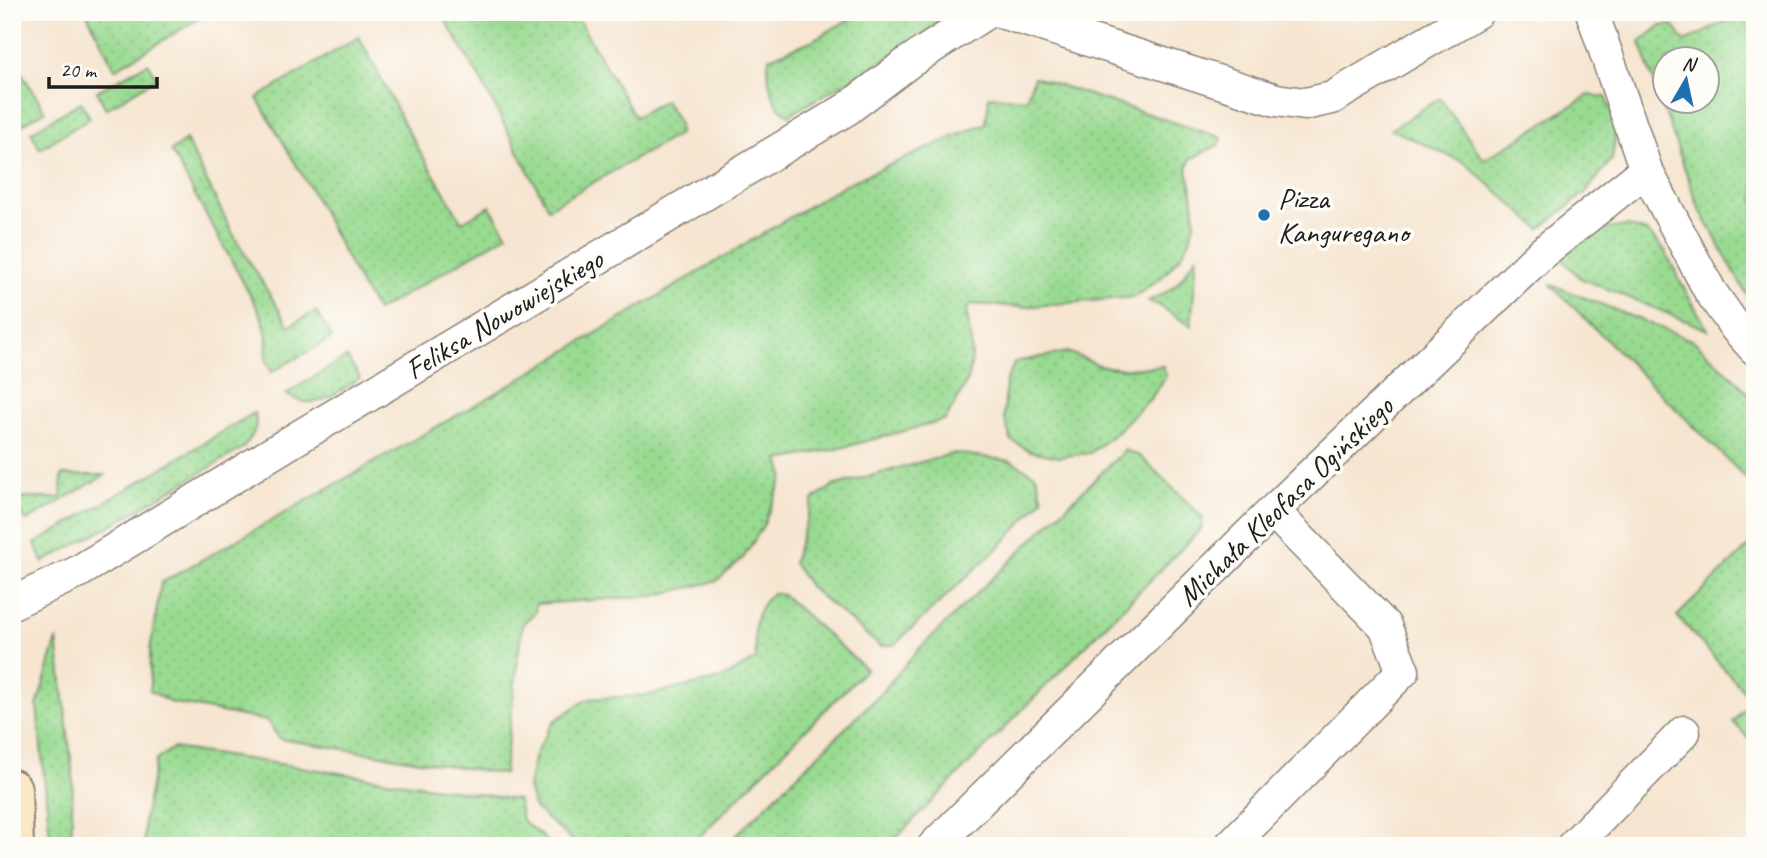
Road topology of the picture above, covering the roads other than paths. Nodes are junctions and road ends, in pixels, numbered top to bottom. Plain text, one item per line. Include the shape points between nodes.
1 (987, 12) edge
2 (1000, 12) edge
3 (1477, 12) edge
4 (1592, 12) edge
5 (1646, 170) junction
6 (1755, 349) edge
7 (1273, 511) junction
8 (12, 603) edge
9 (1684, 732) dead end
10 (12, 789) edge
11 (1583, 842) edge
12 (14, 846) edge
13 (934, 846) edge
14 (1230, 846) edge

1 - 8 street, Feliksa Nowowiejskiego via 847,109 78,572
2 - 3 street via 1276,100 1305,104 1332,98
4 - 5 street
5 - 6 street via 1710,291
5 - 7 street, Michała Kleofasa Ogińskiego via 1542,253
7 - 13 street, Michała Kleofasa Ogińskiego
7 - 14 street via 1385,626 1403,671
9 - 11 street
10 - 12 main road

